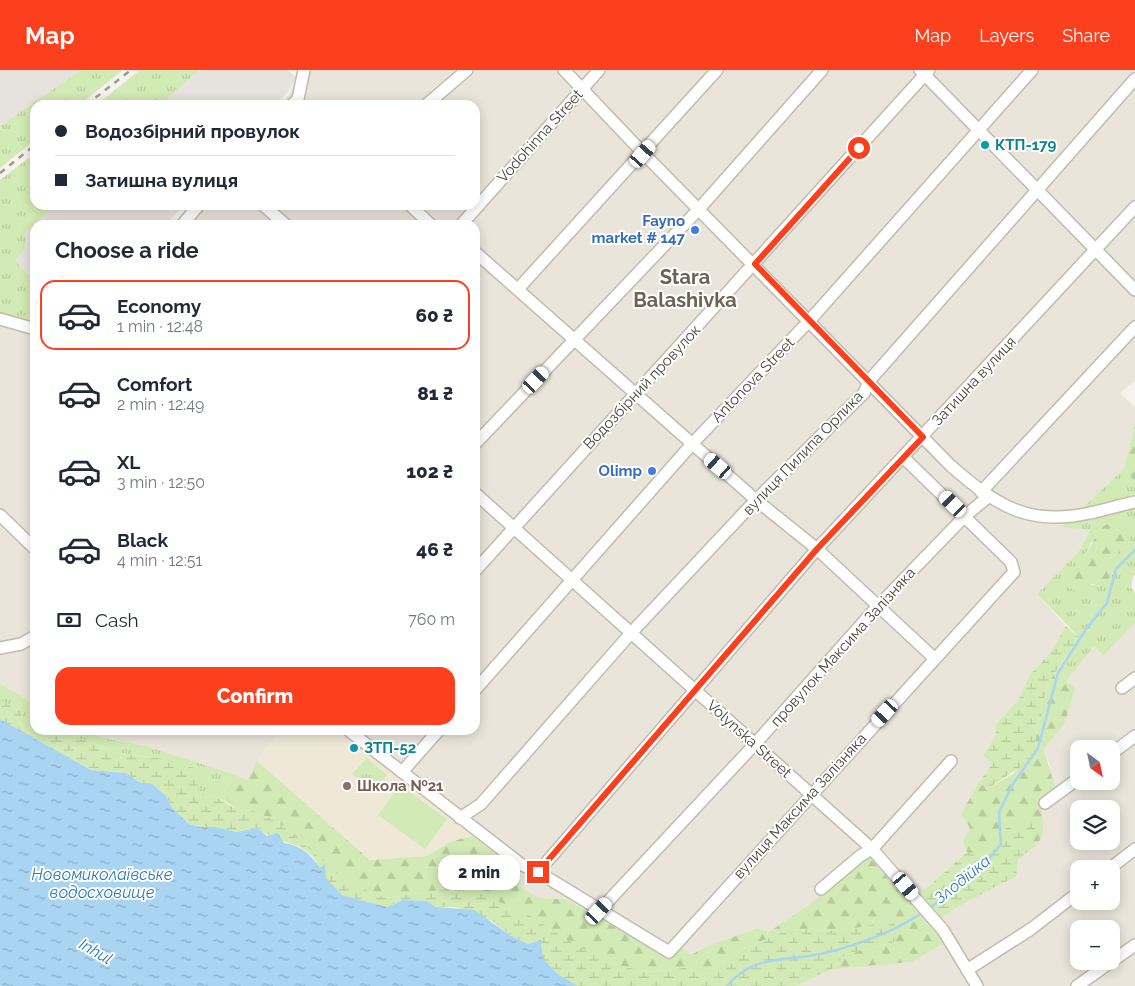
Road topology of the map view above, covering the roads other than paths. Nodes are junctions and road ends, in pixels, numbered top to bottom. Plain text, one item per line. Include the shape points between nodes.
1 (304, 70) edge
2 (467, 70) edge
3 (564, 70) edge
4 (599, 70) edge
5 (717, 70) edge
6 (822, 70) edge
7 (1032, 70) edge
8 (1131, 70) edge
9 (925, 72) edge
10 (1135, 74) edge
11 (1135, 79) edge
12 (582, 89) junction
13 (299, 100) edge
14 (432, 100) edge
15 (977, 130) junction
16 (643, 154) junction
17 (1036, 191) junction
18 (480, 204) edge
19 (1135, 207) edge
20 (699, 209) junction
21 (195, 210) edge
22 (269, 210) edge
23 (416, 210) edge
24 (474, 210) edge
25 (186, 220) edge
26 (280, 220) edge
27 (426, 220) edge
28 (465, 220) edge
29 (1095, 250) junction
30 (480, 256) edge
31 (755, 264) junction
32 (518, 289) junction
33 (1135, 290) edge
34 (0, 319) edge
35 (810, 320) junction
36 (1135, 327) edge
37 (30, 328) edge
38 (574, 339) junction
39 (869, 381) junction
40 (635, 394) junction
41 (923, 437) junction
42 (480, 439) edge
43 (692, 444) junction
44 (903, 457) junction
45 (984, 494) junction
46 (480, 497) edge
47 (756, 500) junction
48 (1135, 502) edge
49 (0, 516) edge
50 (965, 516) junction
51 (514, 528) junction
52 (30, 544) edge
53 (817, 549) junction
54 (480, 565) edge
55 (574, 580) junction
56 (877, 608) junction
57 (631, 633) junction
58 (30, 639) edge
59 (0, 648) edge
60 (934, 658) junction
61 (1135, 678) edge
62 (480, 684) edge
63 (1122, 688) dead end
64 (696, 691) junction
65 (354, 735) edge
66 (435, 735) edge
67 (1135, 736) edge
68 (755, 744) junction
69 (1120, 747) edge
70 (951, 761) dead end
71 (402, 772) junction
72 (1070, 785) edge
73 (811, 794) junction
74 (1045, 803) dead end
75 (460, 818) junction
76 (872, 849) junction
77 (1135, 850) edge
78 (1120, 861) edge
79 (538, 872) junction
80 (821, 888) dead end
81 (1070, 899) edge
82 (599, 911) junction
83 (1135, 945) edge
84 (967, 970) junction
85 (976, 986) edge
86 (1077, 986) edge

1 - 13 street
2 - 14 street
3 - 12 street
4 - 12 street, Vodohinna Street
5 - 16 street
6 - 20 street
7 - 15 street, Antonova Street
8 - 10 street
9 - 15 street
9 - 31 street, Водозбірний провулок
11 - 17 street, вулиця Пилипа Орлика
12 - 16 street
12 - 18 street, Vodohinna Street
15 - 17 street
15 - 35 street, Antonova Street
16 - 20 street
16 - 32 street
17 - 29 street
17 - 39 street, вулиця Пилипа Орлика
19 - 29 street, Затишна вулиця
20 - 31 street
20 - 38 street
21 - 25 street
22 - 26 street
23 - 27 street
24 - 28 street, Vodohinna Street
29 - 33 street
29 - 41 street, Затишна вулиця
30 - 32 street
31 - 35 street
31 - 40 street, Водозбірний провулок
32 - 38 street
34 - 37 street
35 - 39 street
35 - 43 street, Antonova Street
36 - 45 street, провулок Максима Залізняка
38 - 40 street
38 - 42 street
39 - 41 street
39 - 47 street, вулиця Пилипа Орлика via 864,393
40 - 43 street
40 - 51 street, Водозбірний провулок
41 - 44 street, Затишна вулиця
41 - 45 street
43 - 47 street
43 - 55 street, Antonova Street
44 - 50 street
44 - 53 street, Затишна вулиця
45 - 48 street via 1027,514 1044,516 1066,517
45 - 50 street, провулок Максима Залізняка
46 - 51 street, Volynska Street
47 - 53 street
47 - 57 street, вулиця Пилипа Орлика
49 - 52 street
50 - 56 street, провулок Максима Залізняка
50 - 60 street, вулиця Максима Залізняка via 1011,562 1014,572
51 - 54 street, Водозбірний провулок
51 - 55 street, Volynska Street
53 - 56 street
53 - 64 street, Затишна вулиця
55 - 57 street, Volynska Street
55 - 62 street, Antonova Street
56 - 60 street
56 - 68 street, провулок Максима Залізняка
57 - 64 street, Volynska Street
57 - 75 street, вулиця Пилипа Орлика via 481,804
58 - 59 street
60 - 73 street, вулиця Максима Залізняка
61 - 63 street
64 - 68 street, Volynska Street
64 - 79 street, Затишна вулиця
65 - 71 street
66 - 71 street
67 - 69 street
68 - 73 street, Volynska Street
68 - 82 street, провулок Максима Залізняка
70 - 76 street
71 - 75 street
72 - 74 street
73 - 76 street, Volynska Street
73 - 82 street, вулиця Максима Залізняка via 669,952
75 - 79 street via 522,865
76 - 80 street
76 - 84 street, Volynska Street via 943,930
77 - 78 street
79 - 82 street
81 - 84 street via 1031,929
83 - 86 street
84 - 85 street, Volynska Street

